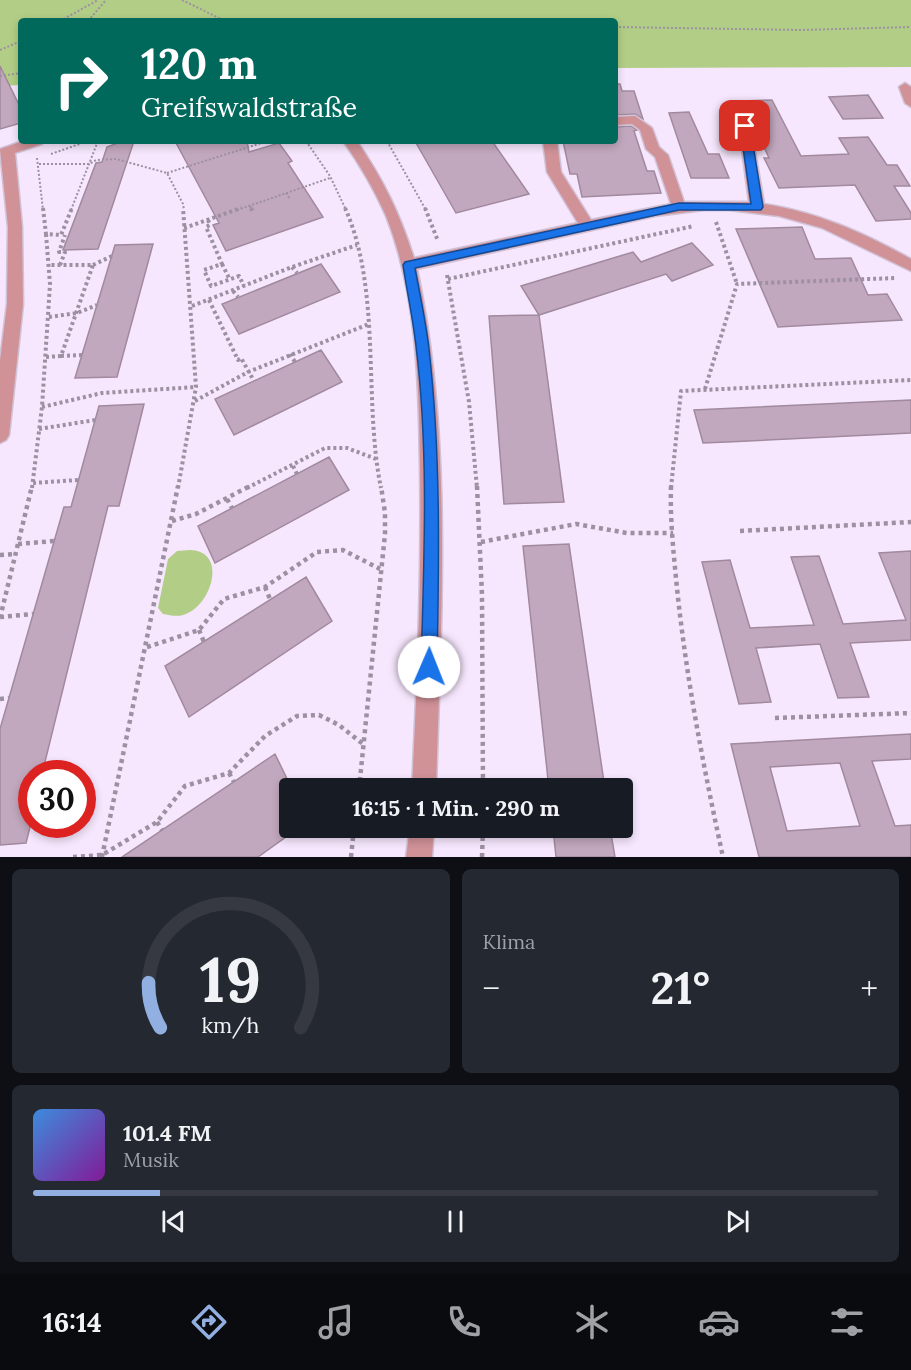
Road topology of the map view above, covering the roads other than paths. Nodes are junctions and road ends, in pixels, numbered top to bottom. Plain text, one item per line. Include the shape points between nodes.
1 (905, 87) dead end
2 (911, 103) edge
3 (618, 121) edge
4 (745, 126) dead end
5 (28, 144) edge
6 (352, 144) edge
7 (550, 144) edge
8 (4, 152) edge
9 (679, 207) junction
10 (757, 207) junction
11 (588, 227) junction
12 (409, 265) junction
13 (911, 266) edge
14 (0, 435) edge
15 (424, 778) edge
16 (421, 838) edge
17 (419, 857) edge

1 - 2 street
3 - 9 street via 635,120 646,128 653,149 661,155
4 - 10 street
5 - 8 street
6 - 12 street via 374,176
7 - 11 street via 554,172
8 - 14 street via 15,227 15,304
9 - 10 street
9 - 11 street
10 - 13 street via 820,222
11 - 12 street
12 - 15 street via 423,346 429,421 432,553
16 - 17 street

